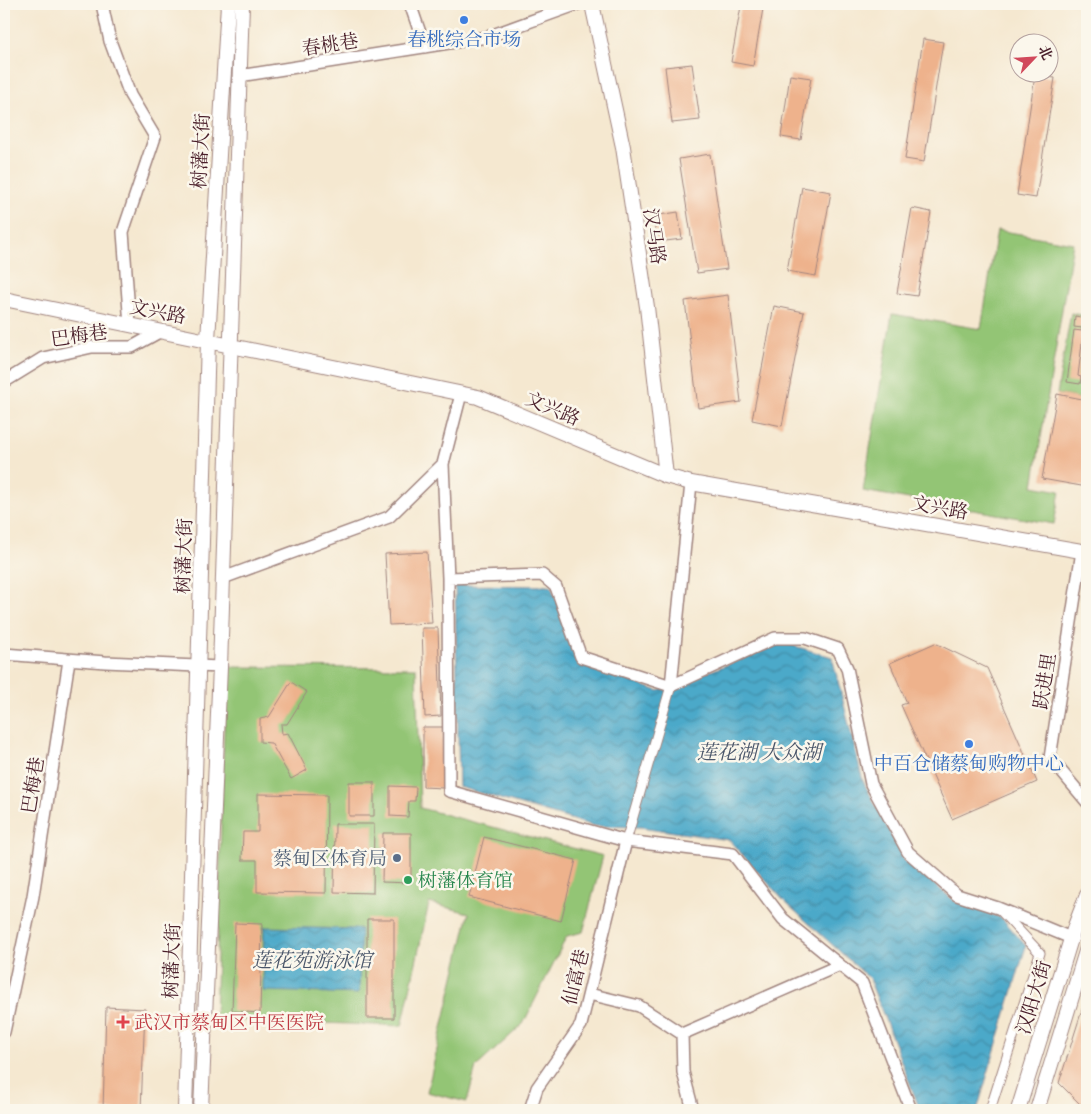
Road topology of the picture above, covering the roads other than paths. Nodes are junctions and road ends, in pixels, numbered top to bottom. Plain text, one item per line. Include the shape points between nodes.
1 (102, 4) edge
2 (228, 4) edge
3 (242, 4) edge
4 (410, 4) edge
5 (578, 4) edge
6 (592, 4) edge
7 (425, 47) junction
8 (239, 76) junction
9 (4, 299) edge
10 (130, 325) junction
11 (161, 331) junction
12 (208, 340) junction
13 (229, 345) junction
14 (4, 382) edge
15 (461, 394) junction
16 (443, 464) junction
17 (666, 476) junction
18 (691, 483) junction
19 (1085, 552) edge
20 (223, 578) junction
21 (448, 578) junction
22 (4, 654) edge
23 (69, 660) junction
24 (198, 666) junction
25 (220, 667) junction
26 (671, 686) junction
27 (1087, 802) edge
28 (626, 841) junction
29 (1087, 895) edge
30 (998, 908) junction
31 (1071, 938) junction
32 (1087, 948) edge
33 (840, 965) junction
34 (589, 994) junction
35 (6, 1009) edge
36 (4, 1032) edge
37 (682, 1034) junction
38 (185, 1110) edge
39 (200, 1110) edge
40 (530, 1110) edge
41 (693, 1110) edge
42 (911, 1110) edge
43 (990, 1110) edge
44 (1018, 1110) edge
45 (1037, 1110) edge

1 - 10 street via 110,41 130,95 155,137 123,232
2 - 12 street, 树藩大街
3 - 8 street, 树藩大街
4 - 7 street
5 - 7 street, 春桃巷 via 487,37
6 - 17 street, 汉马路 via 623,147 647,307
7 - 8 street, 春桃巷
8 - 13 street, 树藩大街
9 - 10 street, 文兴路
10 - 11 street, 文兴路
11 - 12 street, 文兴路
11 - 14 street, 巴梅巷 via 132,347 92,347 43,358
12 - 13 street, 文兴路
12 - 24 street, 树藩大街
13 - 15 street, 文兴路
13 - 20 street, 树藩大街
15 - 16 street
15 - 17 street, 文兴路 via 478,397
16 - 20 street via 389,517
16 - 21 street
17 - 18 street, 文兴路
18 - 19 street, 文兴路
18 - 26 street
19 - 27 street, 跃进里 via 1050,758
20 - 25 street, 树藩大街
21 - 26 street via 542,575 556,587 581,657
21 - 28 street via 449,791
22 - 23 street
23 - 24 street
23 - 35 street, 巴梅巷 via 33,896
24 - 25 street
24 - 38 street, 树藩大街
25 - 39 street, 树藩大街
26 - 28 street
26 - 30 street via 775,638 805,638 838,649 847,668 871,784 908,852 957,896
28 - 33 street via 733,854 784,919
28 - 34 street, 仙富巷
29 - 31 street, 汉阳大街
30 - 31 street
30 - 43 street via 1040,953
31 - 44 street, 汉阳大街
32 - 45 street, 汉阳大街
33 - 37 street
33 - 42 street via 862,984
34 - 37 street via 639,1006
34 - 40 street, 仙富巷 via 581,1025 537,1088
35 - 36 street, 巴梅巷
37 - 41 street via 683,1072

